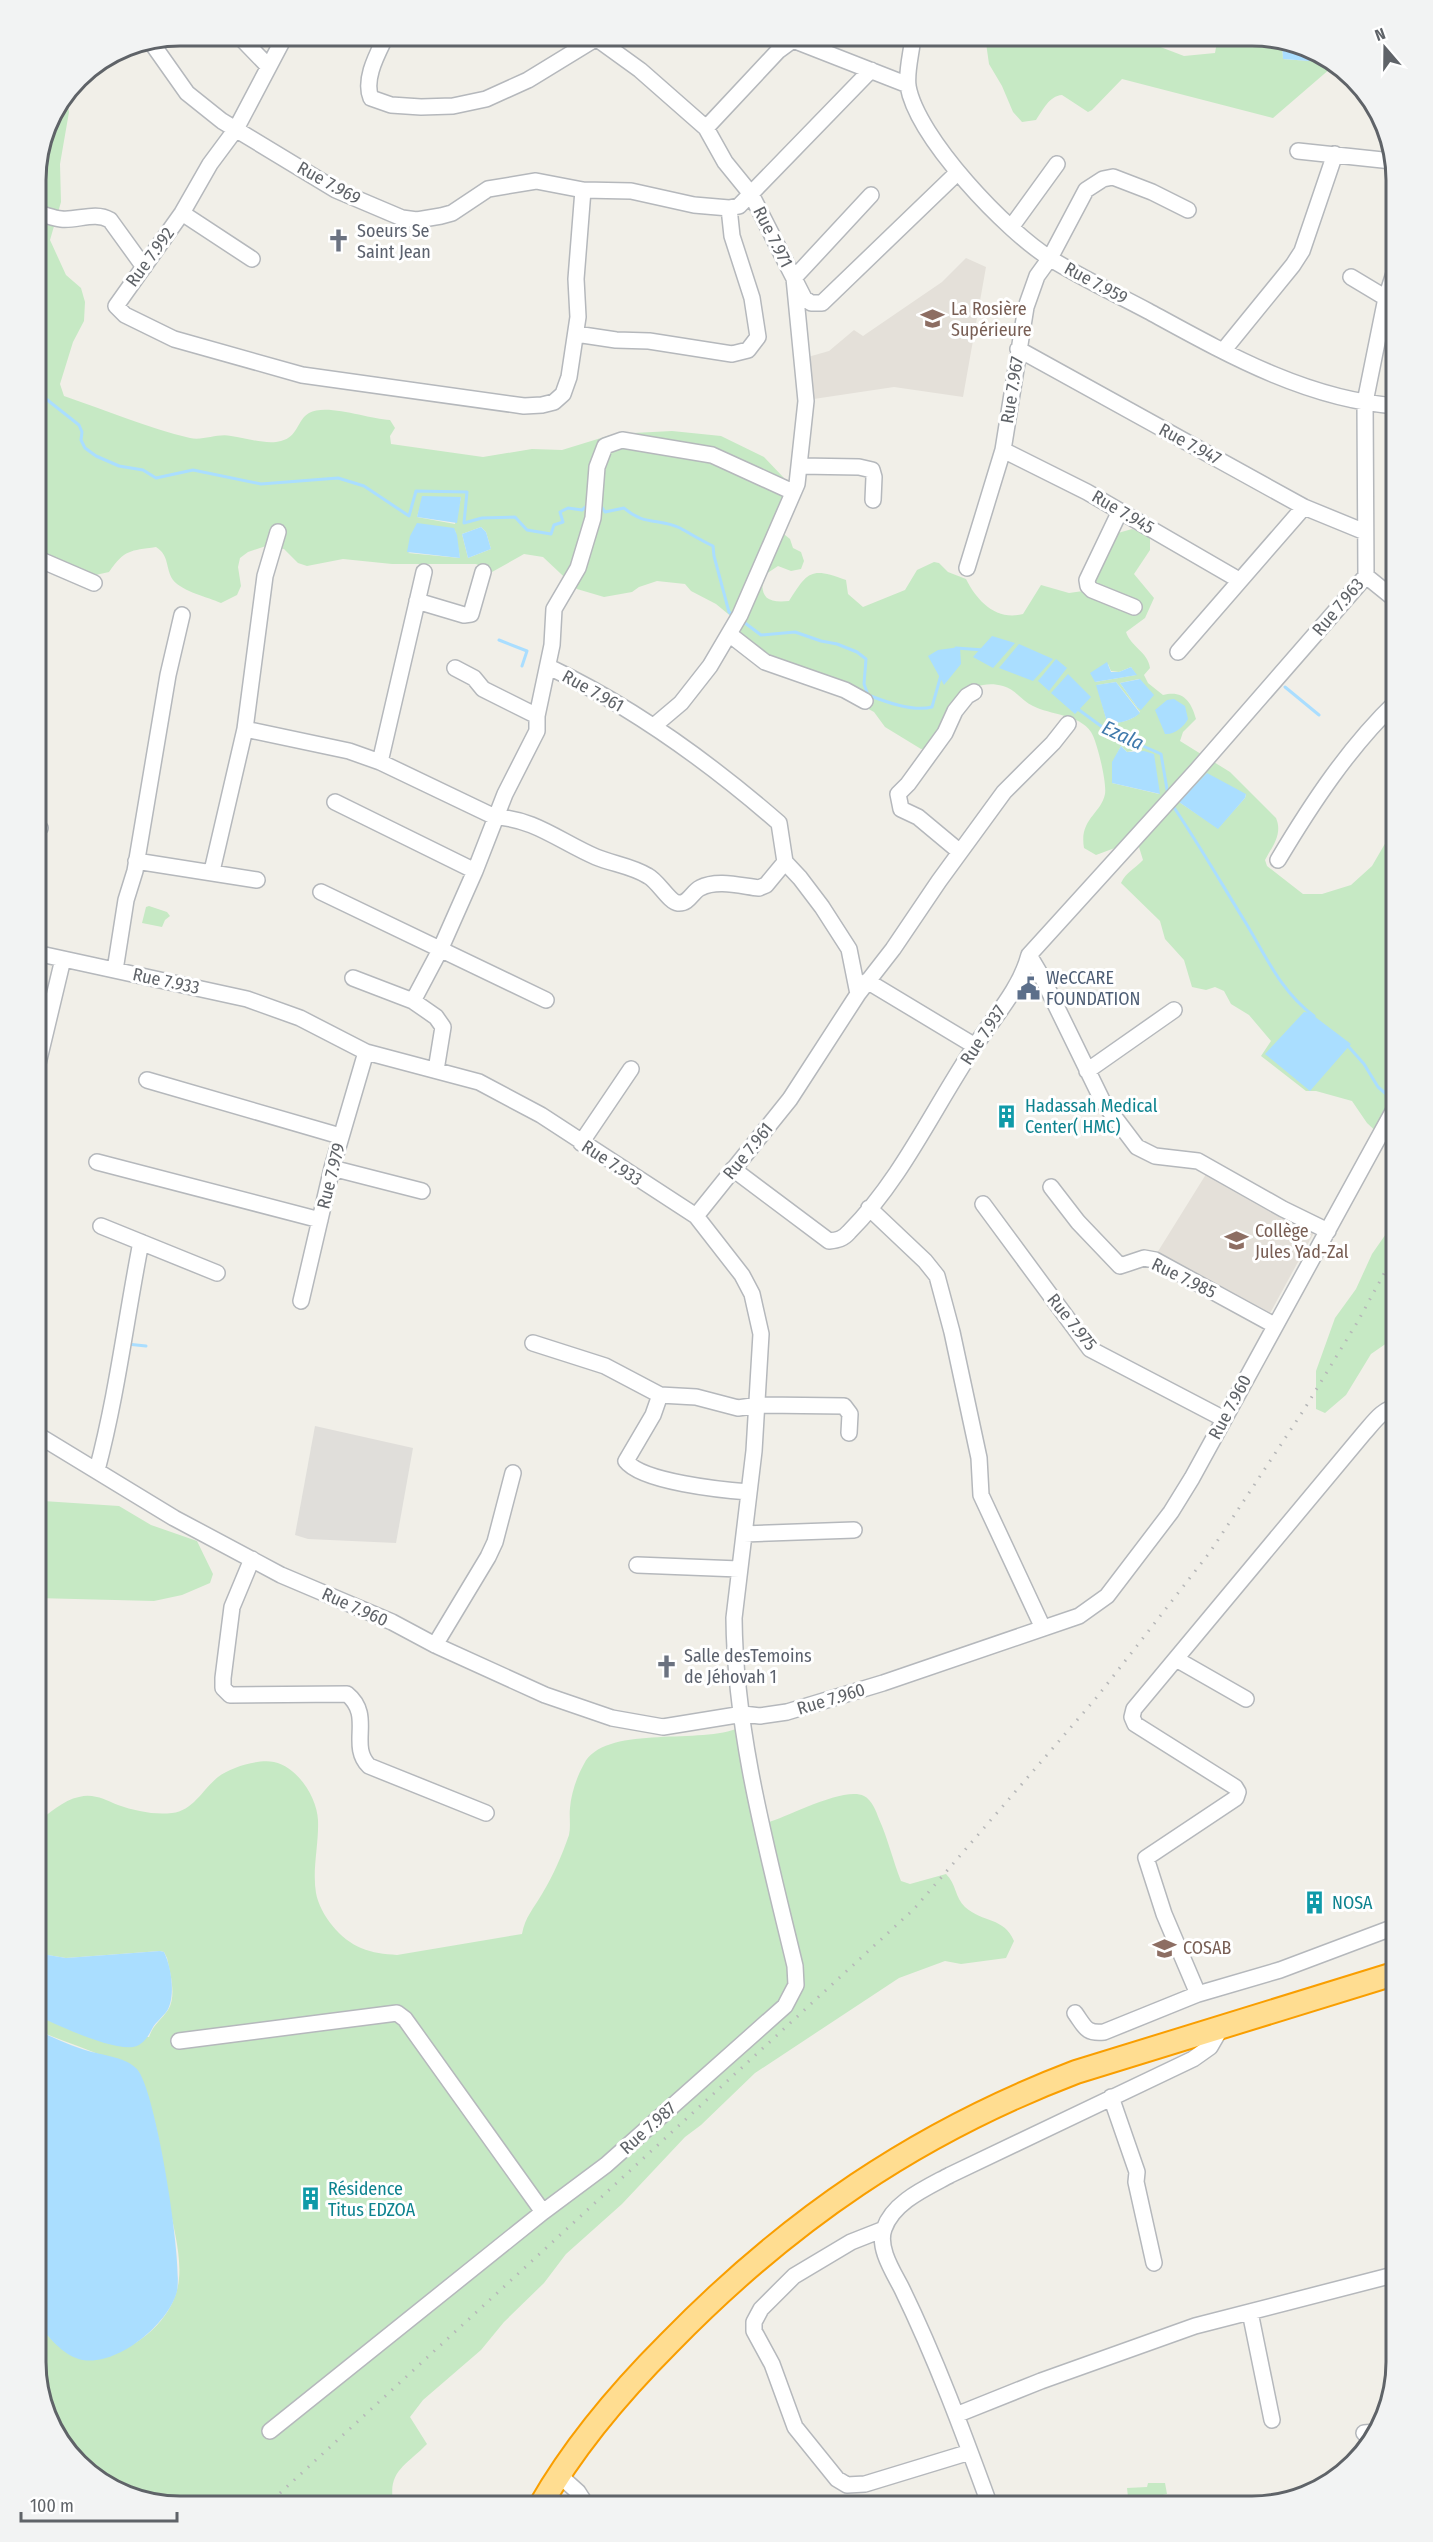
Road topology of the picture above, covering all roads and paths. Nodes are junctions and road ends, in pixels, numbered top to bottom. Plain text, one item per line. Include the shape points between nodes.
1 (249, 46) edge
2 (279, 46) edge
3 (382, 46) edge
4 (580, 46) edge
5 (606, 46) edge
6 (782, 47) edge
7 (812, 47) edge
8 (912, 47) edge
9 (156, 49) edge
10 (268, 66) junction
11 (871, 70) junction
12 (908, 86) junction
13 (706, 128) junction
14 (236, 129) junction
15 (1298, 151) dead end
16 (1335, 154) junction
17 (1385, 160) edge
18 (1057, 164) dead end
19 (957, 173) junction
20 (583, 190) junction
21 (751, 194) junction
22 (871, 195) dead end
23 (729, 208) junction
24 (1188, 210) dead end
25 (182, 213) junction
26 (47, 216) edge
27 (1012, 226) junction
28 (1050, 258) junction
29 (252, 259) dead end
30 (144, 267) junction
31 (1352, 277) dead end
32 (794, 278) junction
33 (1386, 296) edge
34 (1386, 319) edge
35 (576, 334) junction
36 (1018, 349) junction
37 (1223, 351) junction
38 (1365, 402) junction
39 (1386, 405) edge
40 (1003, 450) junction
41 (800, 466) junction
42 (793, 492) junction
43 (873, 500) dead end
44 (1304, 507) junction
45 (1120, 511) junction
46 (278, 532) dead end
47 (1365, 532) junction
48 (47, 563) edge
49 (967, 568) dead end
50 (424, 572) dead end
51 (483, 572) dead end
52 (1366, 576) junction
53 (1239, 580) junction
54 (94, 583) dead end
55 (1386, 592) edge
56 (417, 601) junction
57 (1134, 607) dead end
58 (182, 615) dead end
59 (735, 623) junction
60 (1178, 652) dead end
61 (549, 667) junction
62 (455, 668) dead end
63 (974, 692) dead end
64 (865, 700) dead end
65 (1386, 712) edge
66 (537, 716) junction
67 (1068, 723) dead end
68 (655, 725) junction
69 (245, 729) junction
70 (380, 762) junction
71 (335, 802) dead end
72 (495, 817) junction
73 (960, 852) junction
74 (1278, 860) dead end
75 (136, 861) junction
76 (784, 862) junction
77 (212, 871) junction
78 (475, 871) junction
79 (257, 880) dead end
80 (321, 892) dead end
81 (440, 950) junction
82 (47, 955) edge
83 (1029, 956) junction
84 (63, 959) junction
85 (115, 970) junction
86 (353, 978) dead end
87 (867, 981) junction
88 (858, 994) junction
89 (546, 1000) dead end
90 (413, 1001) junction
91 (1174, 1010) dead end
92 (47, 1028) edge
93 (975, 1046) junction
94 (366, 1052) junction
95 (631, 1069) dead end
96 (436, 1070) junction
97 (1087, 1071) junction
98 (147, 1080) dead end
99 (1386, 1124) edge
100 (340, 1136) junction
101 (580, 1143) junction
102 (97, 1162) dead end
103 (332, 1168) junction
104 (734, 1169) junction
105 (1051, 1186) dead end
106 (422, 1191) dead end
107 (983, 1204) dead end
108 (869, 1208) junction
109 (696, 1216) junction
110 (320, 1220) junction
111 (101, 1226) dead end
112 (1328, 1231) junction
113 (141, 1242) junction
114 (217, 1273) dead end
115 (301, 1301) dead end
116 (1274, 1325) junction
117 (533, 1343) dead end
118 (660, 1395) junction
119 (759, 1405) junction
120 (1386, 1411) edge
121 (1224, 1419) junction
122 (849, 1433) dead end
123 (46, 1440) edge
124 (97, 1470) junction
125 (513, 1473) dead end
126 (749, 1491) junction
127 (854, 1530) dead end
128 (744, 1534) junction
129 (252, 1560) junction
130 (637, 1565) dead end
131 (739, 1569) junction
132 (1043, 1628) junction
133 (435, 1645) junction
134 (1176, 1659) junction
135 (1246, 1700) dead end
136 (743, 1714) junction
137 (486, 1813) dead end
138 (1386, 1930) edge
139 (1386, 1976) edge
140 (1198, 1994) junction
141 (1076, 2013) dead end
142 (1221, 2028) junction
143 (179, 2041) dead end
144 (1111, 2097) junction
145 (543, 2212) junction
146 (884, 2229) junction
147 (1154, 2263) dead end
148 (1386, 2277) edge
149 (1250, 2312) junction
150 (956, 2415) junction
151 (1272, 2420) dead end
152 (270, 2431) dead end
153 (970, 2452) junction
154 (558, 2474) junction
155 (546, 2495) edge
156 (580, 2495) edge
157 (986, 2496) edge

1 - 10 street
2 - 10 street, Rue 7.992
3 - 4 street via 374,64 371,98 391,105 421,107 453,106 508,91
5 - 13 street, Rue 7.971 via 640,70
6 - 13 street
7 - 11 street
8 - 12 street
9 - 14 street, Rue 7.969 via 187,93
10 - 14 street, Rue 7.992
11 - 12 street
11 - 21 street
12 - 19 street, Rue 7.959 via 933,140
13 - 21 street, Rue 7.971 via 725,162
14 - 20 street, Rue 7.969 via 336,189 402,218 427,219 452,213 501,185 536,181
14 - 25 street, Rue 7.992
15 - 16 street
16 - 17 street
16 - 37 street via 1302,251
18 - 27 street
19 - 27 street, Rue 7.959
19 - 32 street, Rue 7.971 via 822,303 804,298
20 - 23 street, Rue 7.969 via 631,191
20 - 35 street
21 - 23 street via 739,206
21 - 32 street, Rue 7.971
22 - 32 street
23 - 35 street via 732,236 752,298 758,337 748,350 732,354
24 - 28 street, Rue 7.967 via 1123,180 1103,179 1091,185 1082,197
25 - 29 street
25 - 30 street, Rue 7.992
26 - 30 street via 61,219 105,217
27 - 28 street, Rue 7.959
28 - 36 street, Rue 7.967 via 1029,295
28 - 37 street, Rue 7.959
30 - 35 street, Rue 7.992 via 116,306 125,315 174,339 302,375 524,406 542,405 563,394
31 - 33 street
32 - 41 street via 806,401
34 - 38 street, Rue 7.963
36 - 40 street, Rue 7.967
36 - 44 street, Rue 7.947
37 - 38 street, Rue 7.959 via 1308,388
38 - 39 street, Rue 7.959
38 - 47 street, Rue 7.963
40 - 45 street, Rue 7.945
40 - 49 street, Rue 7.967
41 - 42 street
41 - 43 street via 872,470
42 - 59 street
42 - 61 street via 712,455 622,440 605,446 597,467 593,518 578,568 554,609
44 - 47 street, Rue 7.947
44 - 53 street
45 - 53 street, Rue 7.945
45 - 57 street via 1087,580 1092,590
46 - 69 street via 265,576
47 - 52 street, Rue 7.963
48 - 54 street
50 - 56 street
51 - 56 street via 471,614
52 - 55 street
52 - 83 street, Rue 7.963
53 - 60 street
56 - 70 street
58 - 75 street
59 - 64 street via 765,662
59 - 68 street via 710,666 681,704
61 - 66 street, Rue 7.961
61 - 68 street, Rue 7.961
62 - 66 street via 474,678 483,689
63 - 73 street via 967,696 945,734 898,794 902,809 918,817
65 - 74 street via 1332,776
66 - 72 street, Rue 7.961 via 537,731
67 - 73 street, Rue 7.961 via 1004,792
68 - 76 street, Rue 7.961 via 780,823
69 - 70 street via 349,751
69 - 77 street
70 - 72 street
71 - 78 street
72 - 76 street via 527,822 597,857 635,869 679,903 708,885 759,888
72 - 78 street, Rue 7.961
73 - 87 street, Rue 7.961
75 - 77 street
75 - 85 street
76 - 88 street via 845,941
77 - 79 street
78 - 81 street, Rue 7.961
80 - 81 street
81 - 89 street
81 - 90 street, Rue 7.961
82 - 84 street, Rue 7.933
83 - 93 street, Rue 7.937 via 1024,974
83 - 97 street
84 - 85 street, Rue 7.933
84 - 92 street
85 - 94 street, Rue 7.933 via 270,1006
86 - 90 street
87 - 88 street, Rue 7.961
87 - 93 street
88 - 104 street, Rue 7.961 via 790,1099
90 - 96 street via 443,1027
91 - 97 street
93 - 108 street, Rue 7.937 via 888,1185
94 - 96 street, Rue 7.933
94 - 100 street, Rue 7.979
95 - 101 street
96 - 101 street, Rue 7.933 via 479,1082 515,1099
97 - 112 street via 1103,1102 1137,1147 1155,1156 1198,1161
98 - 100 street
99 - 112 street, Rue 7.960
100 - 103 street, Rue 7.979
101 - 109 street, Rue 7.933
102 - 110 street
103 - 106 street
103 - 110 street, Rue 7.979
104 - 108 street, Rue 7.937 via 829,1241 849,1233
104 - 109 street, Rue 7.961
105 - 116 street, Rue 7.985 via 1077,1222 1120,1266 1144,1258 1155,1260
107 - 121 street, Rue 7.975 via 1090,1349
108 - 132 street via 937,1276 979,1458 981,1495
109 - 119 street, Rue 7.933 via 732,1259 752,1294 761,1334
110 - 115 street, Rue 7.979
111 - 113 street
112 - 116 street, Rue 7.960
113 - 114 street
113 - 124 street via 109,1427
116 - 121 street, Rue 7.960
117 - 118 street via 605,1366
118 - 119 street via 696,1397 731,1407
118 - 126 street via 653,1416 626,1461 630,1466 683,1484
119 - 122 street via 843,1406 850,1414
119 - 126 street, Rue 7.933
120 - 134 street
121 - 132 street, Rue 7.960 via 1171,1512 1107,1596 1093,1609
123 - 124 street, Rue 7.960
124 - 129 street, Rue 7.960
125 - 133 street via 495,1542
126 - 128 street, Rue 7.933
127 - 128 street
128 - 131 street, Rue 7.933
129 - 133 street, Rue 7.960
129 - 137 street via 232,1607 222,1678 230,1695 347,1694 357,1702 361,1713 360,1751 369,1766
130 - 131 street
131 - 136 street, Rue 7.933 via 734,1618
132 - 136 street, Rue 7.960 via 787,1712
133 - 136 street, Rue 7.960 via 545,1695 612,1718 663,1727
134 - 135 street
134 - 140 street via 1134,1709 1135,1724 1238,1792 1236,1798 1146,1858 1164,1914
136 - 145 street, Rue 7.987 via 748,1760 796,1985 785,2006 606,2165
138 - 140 street via 1280,1970
139 - 142 highway
140 - 141 street via 1104,2032 1087,2030
142 - 144 street via 1201,2054
142 - 154 highway via 1120,2057 1026,2091 923,2143 824,2207 705,2306 633,2380
143 - 145 street via 397,2013
144 - 146 street via 914,2195 894,2212
144 - 147 street via 1137,2172
145 - 152 street, Rue 7.987
146 - 150 street via 886,2256 926,2338
146 - 153 street via 851,2242 794,2276 761,2309 754,2331 772,2364 795,2427 837,2480 847,2485 865,2484
148 - 149 street
149 - 150 street via 1195,2326 1041,2380
149 - 151 street
150 - 153 street
153 - 157 street
154 - 155 highway
154 - 156 street

